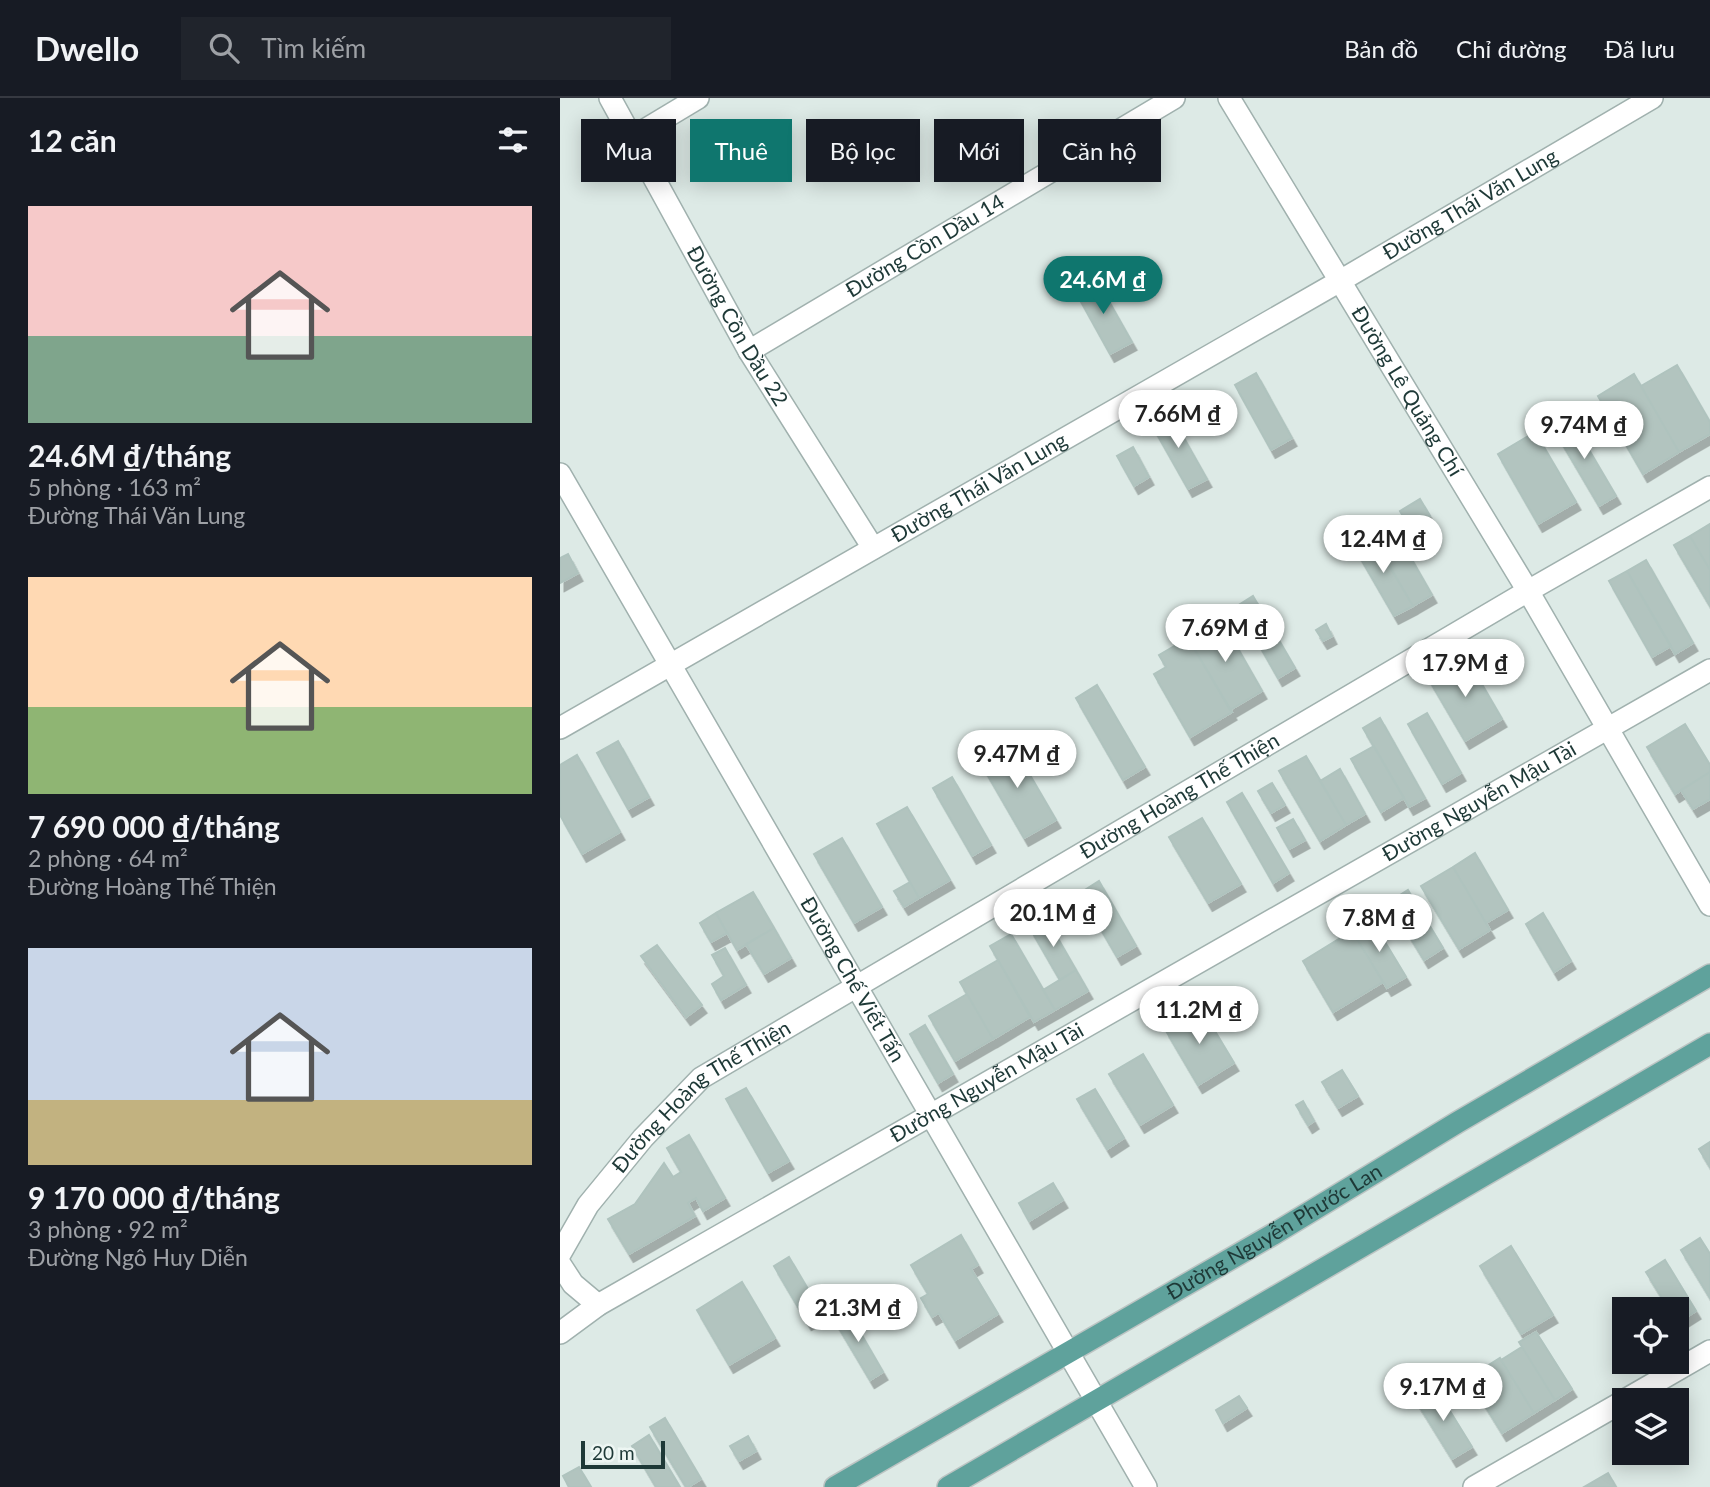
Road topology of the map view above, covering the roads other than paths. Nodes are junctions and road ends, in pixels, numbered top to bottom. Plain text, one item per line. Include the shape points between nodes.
1 (610, 98) edge
2 (698, 98) edge
3 (1174, 98) edge
4 (1229, 98) edge
5 (1652, 98) edge
6 (622, 119) edge
7 (663, 119) edge
8 (657, 182) edge
9 (1340, 281) junction
10 (749, 351) junction
11 (560, 474) edge
12 (1710, 487) edge
13 (873, 548) junction
14 (1528, 591) junction
15 (671, 666) junction
16 (1710, 670) edge
17 (1607, 727) junction
18 (560, 728) edge
19 (1710, 905) edge
20 (1710, 975) edge
21 (856, 986) junction
22 (1710, 1044) edge
23 (931, 1115) junction
24 (560, 1254) edge
25 (560, 1265) edge
26 (598, 1306) junction
27 (560, 1333) edge
28 (1068, 1351) junction
29 (1710, 1351) edge
30 (1646, 1388) edge
31 (1096, 1399) junction
32 (1612, 1407) edge
33 (835, 1487) edge
34 (947, 1487) edge
35 (1146, 1487) edge
36 (1474, 1487) edge

1 - 6 street, Đường Cồn Dầu 22
2 - 7 street
3 - 10 street, Đường Cồn Dầu 14
4 - 9 street, Đường Lê Quảng Chí
5 - 9 street, Đường Thái Văn Lung
8 - 10 street, Đường Cồn Dầu 22
9 - 13 street, Đường Thái Văn Lung
9 - 14 street, Đường Lê Quảng Chí
10 - 13 street, Đường Cồn Dầu 22
11 - 15 street, Đường Chế Viết Tấn
12 - 14 street, Đường Hoàng Thế Thiện
13 - 15 street, Đường Thái Văn Lung
14 - 17 street, Đường Lê Quảng Chí
14 - 21 street, Đường Hoàng Thế Thiện
15 - 18 street, Đường Thái Văn Lung
15 - 21 street, Đường Chế Viết Tấn
16 - 17 street, Đường Nguyễn Mậu Tài
17 - 19 street, Đường Lê Quảng Chí
17 - 23 street, Đường Nguyễn Mậu Tài
20 - 28 main road, Đường Nguyễn Phước Lan via 1272,1236
21 - 23 street, Đường Chế Viết Tấn
21 - 24 street, Đường Hoàng Thế Thiện via 701,1078 588,1205
22 - 31 main road
23 - 26 street, Đường Nguyễn Mậu Tài
23 - 28 street, Đường Chế Viết Tấn
25 - 26 street
26 - 27 street, Đường Nguyễn Mậu Tài
28 - 31 street, Đường Chế Viết Tấn
28 - 33 main road, Đường Nguyễn Phước Lan
29 - 30 street
31 - 34 main road
31 - 35 street, Đường Chế Viết Tấn
32 - 36 street

